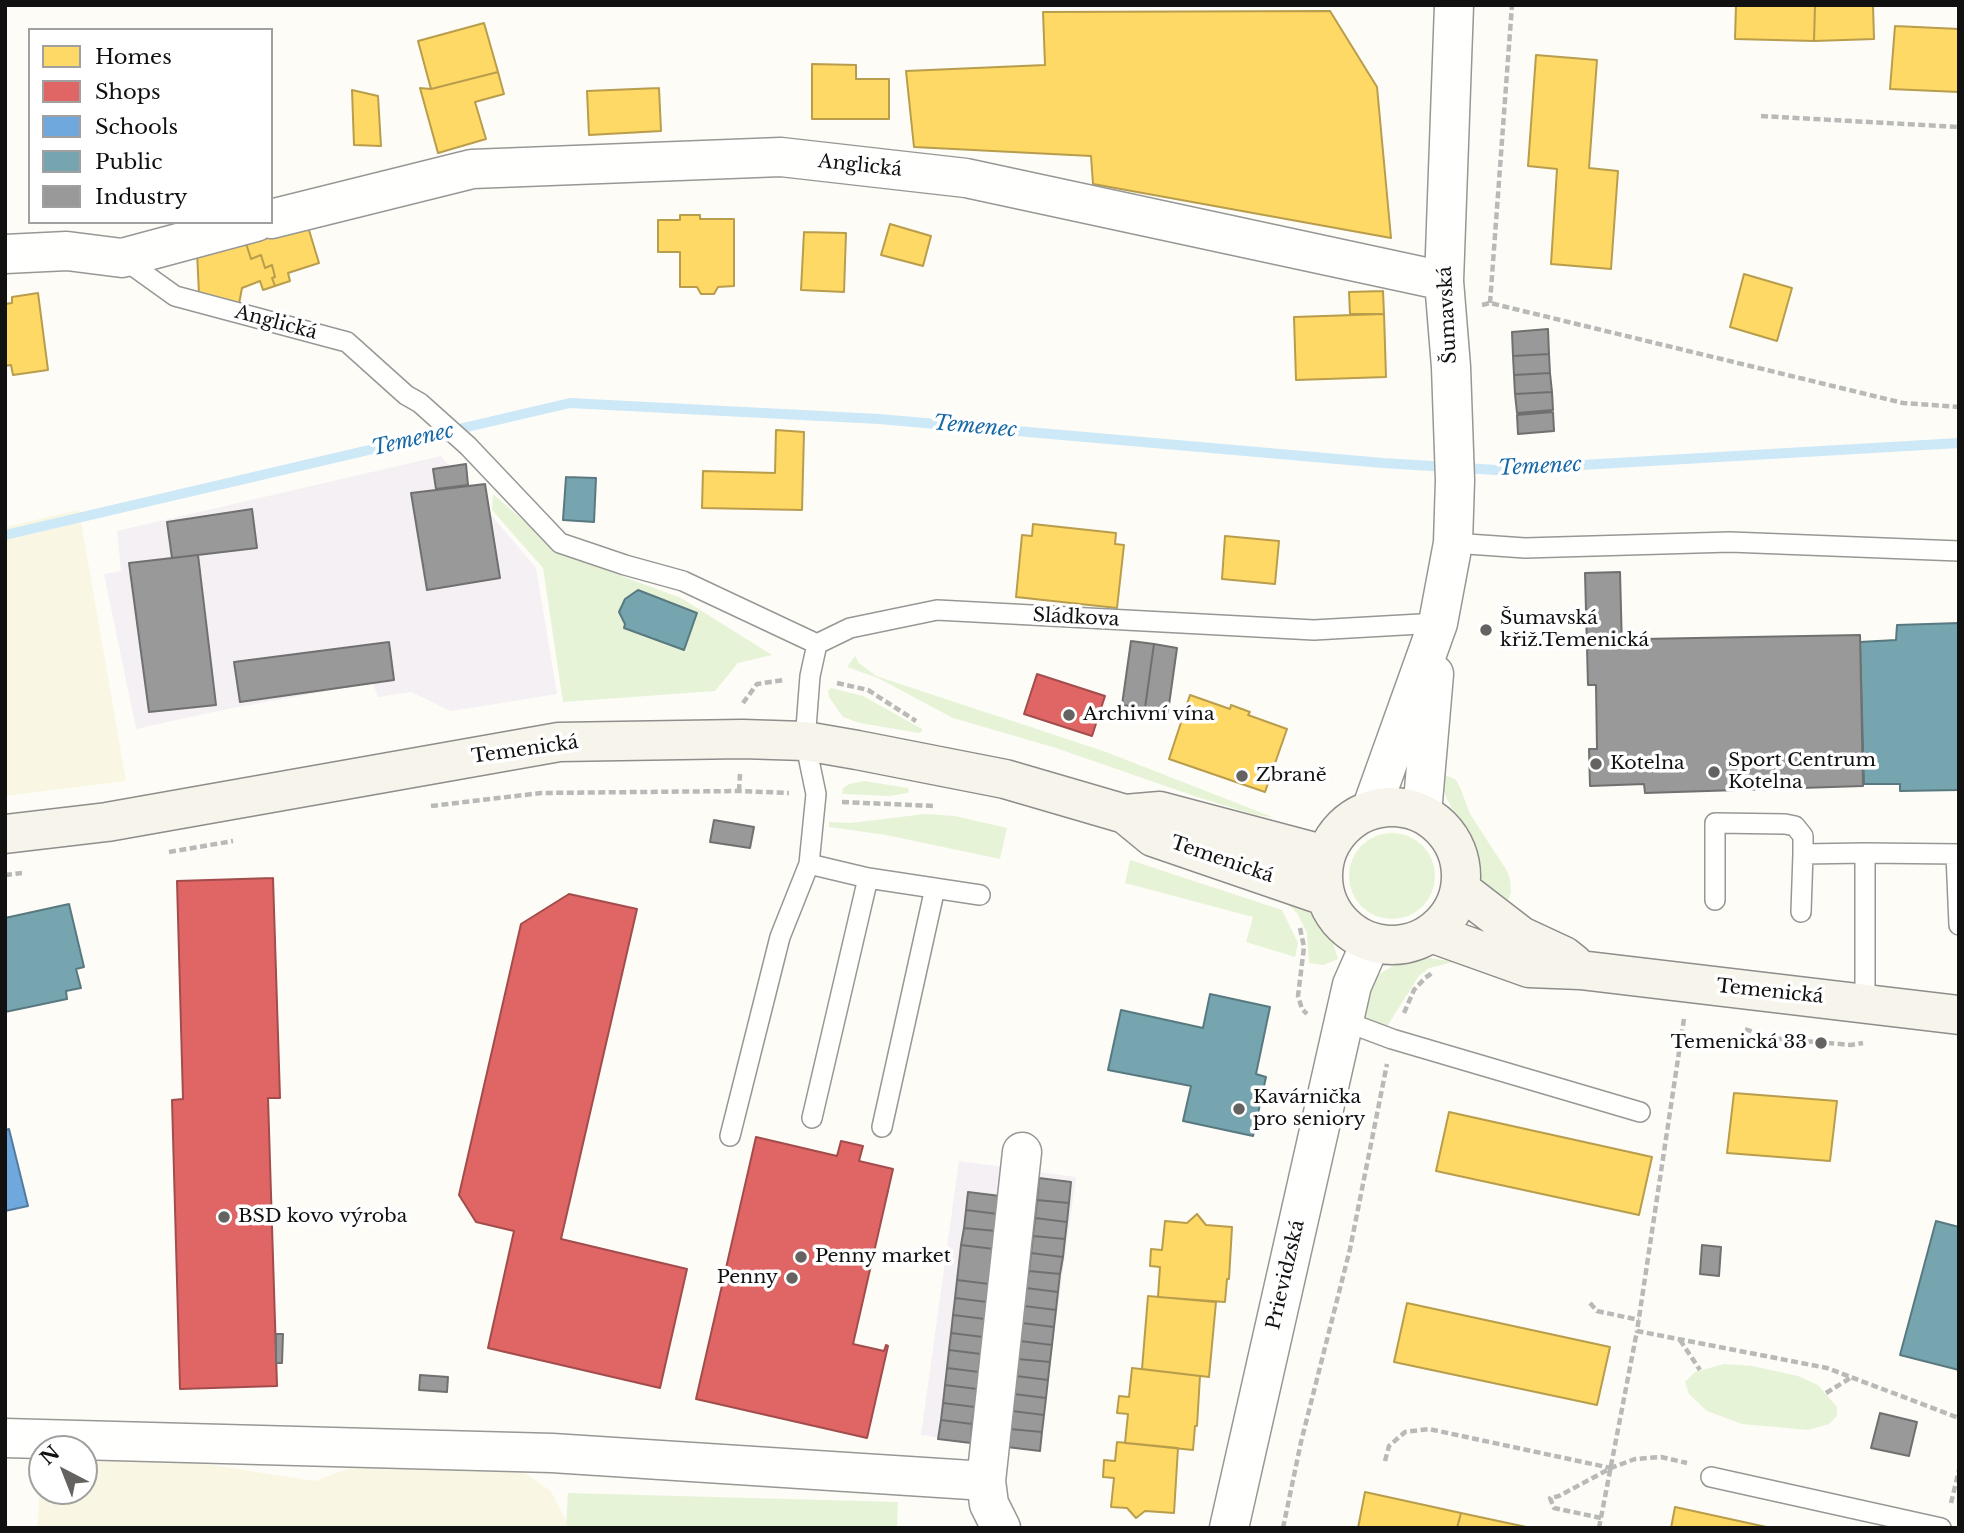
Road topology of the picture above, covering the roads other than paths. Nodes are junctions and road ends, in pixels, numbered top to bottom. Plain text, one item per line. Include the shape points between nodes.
1 (1454, 5) edge
2 (273, 219) edge
3 (249, 224) edge
4 (5, 254) edge
5 (122, 258) junction
6 (1446, 297) junction
7 (1453, 543) junction
8 (1959, 551) edge
9 (1438, 623) junction
10 (817, 644) junction
11 (804, 741) junction
12 (1371, 810) junction
13 (1422, 813) junction
14 (1125, 814) junction
15 (5, 834) edge
16 (1865, 853) junction
17 (1803, 854) junction
18 (1957, 854) edge
19 (1326, 855) junction
20 (809, 864) junction
21 (868, 878) junction
22 (935, 888) junction
23 (1460, 889) junction
24 (981, 895) dead end
25 (1325, 896) junction
26 (1715, 900) dead end
27 (1801, 912) dead end
28 (1959, 925) edge
29 (1431, 933) junction
30 (1371, 942) junction
31 (1580, 970) junction
32 (1865, 1003) junction
33 (1959, 1015) edge
34 (1344, 1021) junction
35 (1640, 1112) dead end
36 (812, 1118) dead end
37 (882, 1127) dead end
38 (730, 1136) dead end
39 (1022, 1152) dead end
40 (5, 1438) edge
41 (1711, 1477) road end
42 (986, 1481) junction
43 (1001, 1528) edge
44 (1228, 1528) edge
45 (1941, 1528) edge

1 - 6 street, Šumavská
2 - 6 street, Anglická via 472,169 781,157 966,178
3 - 5 street, Anglická
4 - 5 street, Anglická via 67,251
5 - 10 lane, Anglická via 176,296 346,342 468,446 561,543 683,581
6 - 7 street, Šumavská
7 - 8 lane via 1525,548 1730,542
7 - 9 street, Šumavská
9 - 10 lane, Sládkova via 1314,630 937,610 850,628
9 - 12 street, Šumavská
9 - 13 street, Šumavská
10 - 11 lane
11 - 14 street, Temenická via 1005,779
11 - 15 street, Temenická via 559,742 107,822
11 - 20 lane via 816,794
12 - 13 street via 1388,806
12 - 19 street via 1338,832
13 - 23 street via 1441,826 1454,844 1461,866
14 - 19 street, Temenická via 1160,811
14 - 25 street, Temenická via 1153,836
16 - 17 lane
16 - 18 lane
16 - 32 lane
17 - 26 lane via 1803,836 1795,826 1715,823
17 - 27 lane
18 - 28 lane
19 - 25 street
20 - 21 lane
20 - 38 lane via 780,937
21 - 22 lane
21 - 36 lane
22 - 24 lane
22 - 37 lane
23 - 29 street via 1454,907
23 - 31 street, Temenická via 1521,936 1564,956
25 - 30 street via 1342,925
29 - 30 street via 1412,943
29 - 31 street, Temenická via 1529,968
30 - 34 street, Prievidzská via 1352,985
31 - 32 street, Temenická
32 - 33 street, Temenická
34 - 35 lane via 1391,1040
34 - 44 street, Prievidzská
39 - 42 street
40 - 42 street via 552,1453
41 - 45 lane
42 - 43 street via 989,1504

